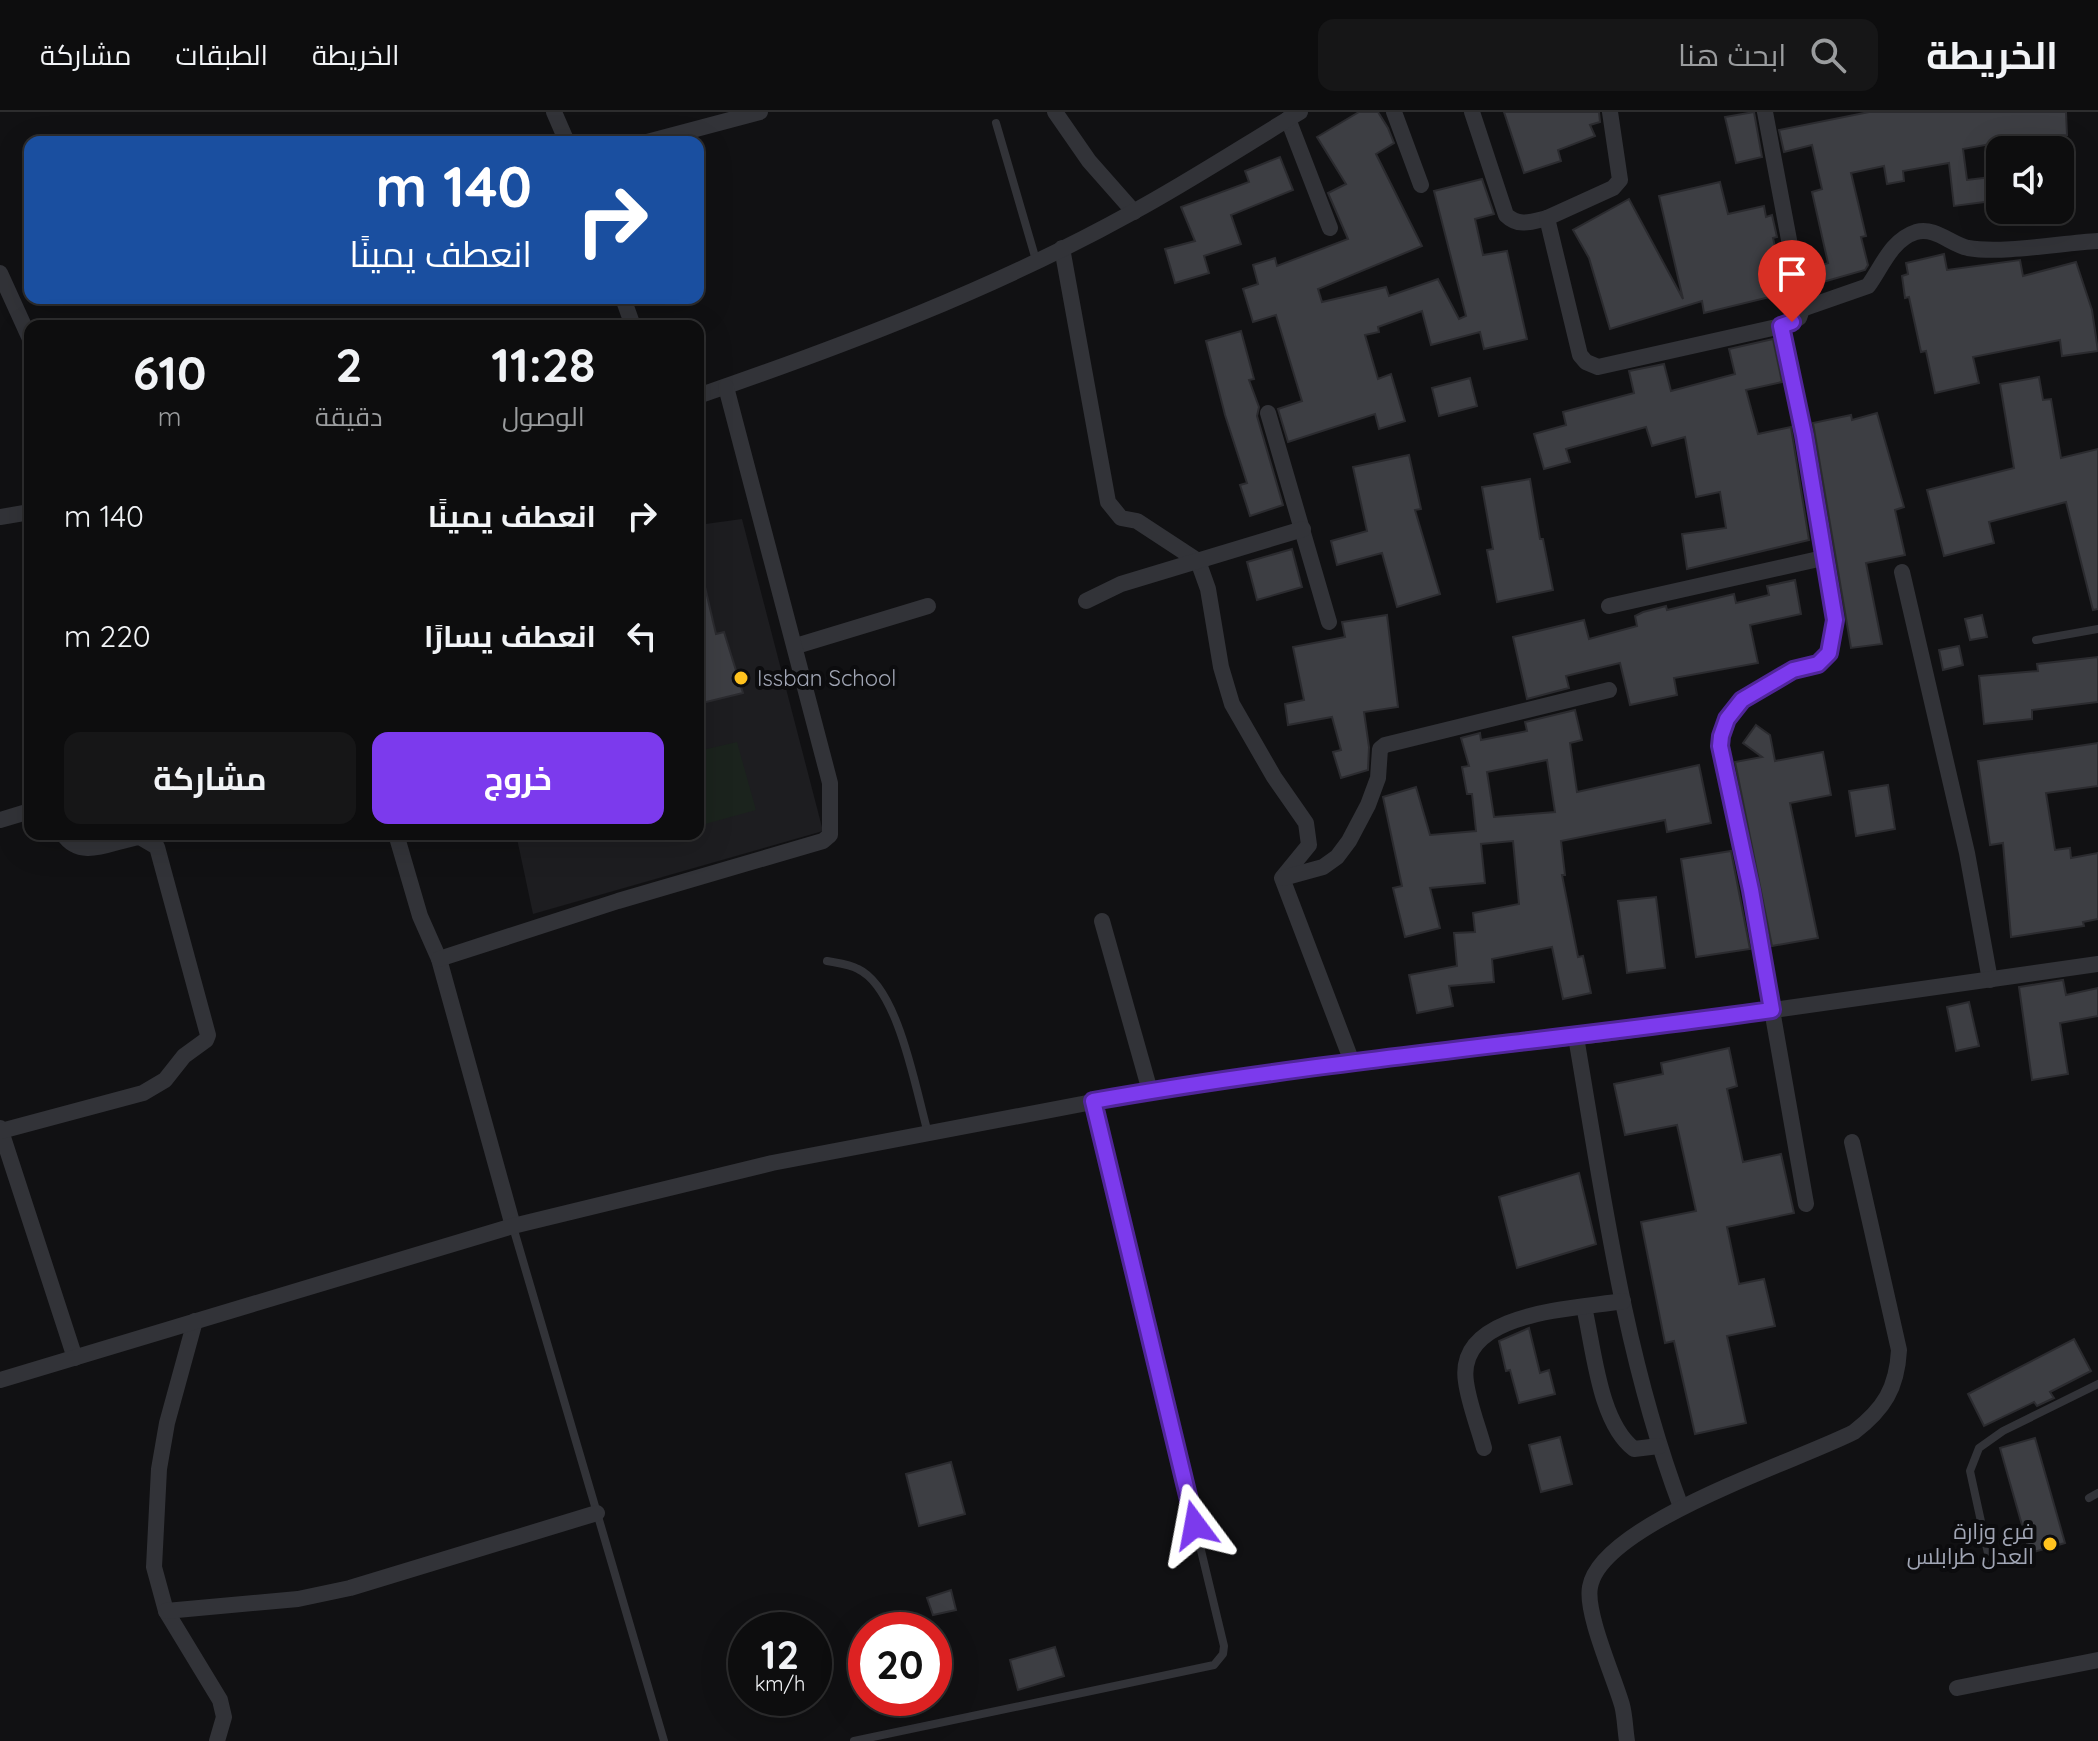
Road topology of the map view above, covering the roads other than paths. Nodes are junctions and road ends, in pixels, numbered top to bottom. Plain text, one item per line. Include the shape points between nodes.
1 (554, 112) edge
2 (760, 112) edge
3 (1055, 112) edge
4 (1394, 112) edge
5 (1472, 112) edge
6 (1610, 112) edge
7 (1765, 112) edge
8 (1294, 116) edge
9 (996, 123) dead end
10 (564, 136) edge
11 (670, 136) edge
12 (1421, 185) dead end
13 (1134, 212) junction
14 (1547, 218) junction
15 (1330, 228) dead end
16 (2098, 241) edge
17 (1062, 248) junction
18 (1036, 260) junction
19 (0, 273) edge
20 (1802, 309) junction
21 (24, 326) edge
22 (1781, 326) junction
23 (726, 387) junction
24 (704, 394) edge
25 (1268, 413) dead end
26 (24, 513) edge
27 (0, 517) edge
28 (1303, 529) junction
29 (1823, 558) junction
30 (1198, 561) junction
31 (1902, 572) dead end
32 (1086, 601) dead end
33 (928, 606) dead end
34 (1609, 606) dead end
35 (1329, 622) dead end
36 (2098, 629) edge
37 (2036, 640) dead end
38 (796, 646) junction
39 (1609, 690) dead end
40 (24, 813) edge
41 (0, 820) edge
42 (68, 840) edge
43 (126, 840) edge
44 (145, 840) edge
45 (398, 840) edge
46 (1282, 878) junction
47 (1102, 921) dead end
48 (439, 959) junction
49 (827, 961) dead end
50 (2098, 964) edge
51 (1990, 980) junction
52 (1772, 1010) junction
53 (1576, 1037) junction
54 (1352, 1062) junction
55 (1150, 1091) junction
56 (1093, 1101) junction
57 (0, 1130) edge
58 (928, 1133) junction
59 (1852, 1142) dead end
60 (1806, 1204) dead end
61 (513, 1226) junction
62 (1623, 1301) junction
63 (1584, 1307) junction
64 (195, 1321) junction
65 (75, 1358) junction
66 (0, 1380) edge
67 (2098, 1384) edge
68 (1659, 1446) junction
69 (1484, 1448) dead end
70 (2098, 1493) edge
71 (2089, 1498) dead end
72 (1681, 1507) junction
73 (597, 1513) junction
74 (1989, 1558) dead end
75 (166, 1611) junction
76 (2098, 1660) edge
77 (1957, 1688) dead end
78 (217, 1741) edge
79 (664, 1741) edge
80 (854, 1741) edge
81 (1627, 1741) edge

1 - 10 street
2 - 11 street
3 - 13 street
4 - 12 street
5 - 14 street via 1506,215 1524,224
6 - 14 street via 1620,180
7 - 20 street
8 - 13 street
8 - 15 street
9 - 18 lane
13 - 17 street
14 - 22 street via 1586,362 1598,367
16 - 20 street via 1968,248 1943,235 1919,231 1888,253 1868,286
17 - 18 street
17 - 30 street via 1108,502 1121,518 1137,521
18 - 23 street via 834,348
19 - 21 street
20 - 22 street via 1799,318
22 - 29 street
23 - 24 street
23 - 38 street
25 - 28 street
26 - 27 street
28 - 30 street
28 - 35 street
29 - 34 street
29 - 52 street via 1835,620 1829,653 1818,664 1793,670 1742,700 1721,736
30 - 32 street via 1121,584
30 - 46 street via 1232,704 1306,823 1309,845
31 - 51 street via 1967,853
33 - 38 street
36 - 37 lane
38 - 48 street via 830,783 832,828 823,841
39 - 46 street via 1385,745 1368,805 1337,857 1323,867
40 - 41 street
42 - 43 street via 83,849
44 - 57 street via 157,847 206,1040 165,1080 143,1093
45 - 48 street
46 - 54 street
47 - 55 street
48 - 61 street
49 - 58 lane via 860,969 881,989 895,1018
50 - 51 street
51 - 52 street
52 - 53 street
52 - 60 street
53 - 54 street
53 - 62 street
54 - 55 street
55 - 56 street
56 - 58 street
56 - 80 lane via 1223,1654 1214,1665
57 - 65 street
58 - 61 street via 772,1163
59 - 72 street via 1899,1350 1889,1397 1873,1417 1843,1438
61 - 64 street
61 - 73 lane
62 - 63 street
62 - 68 street
63 - 68 street via 1617,1431 1634,1449
63 - 69 street via 1521,1317 1487,1331 1469,1355 1465,1380
64 - 65 street
64 - 75 street via 159,1469 154,1567
65 - 66 street
67 - 74 lane via 1979,1448 1970,1471
68 - 72 street
70 - 71 lane
72 - 81 street via 1613,1553 1590,1586
73 - 75 street via 350,1588 298,1599
73 - 79 lane
75 - 78 street via 220,1700 224,1717
76 - 77 street

